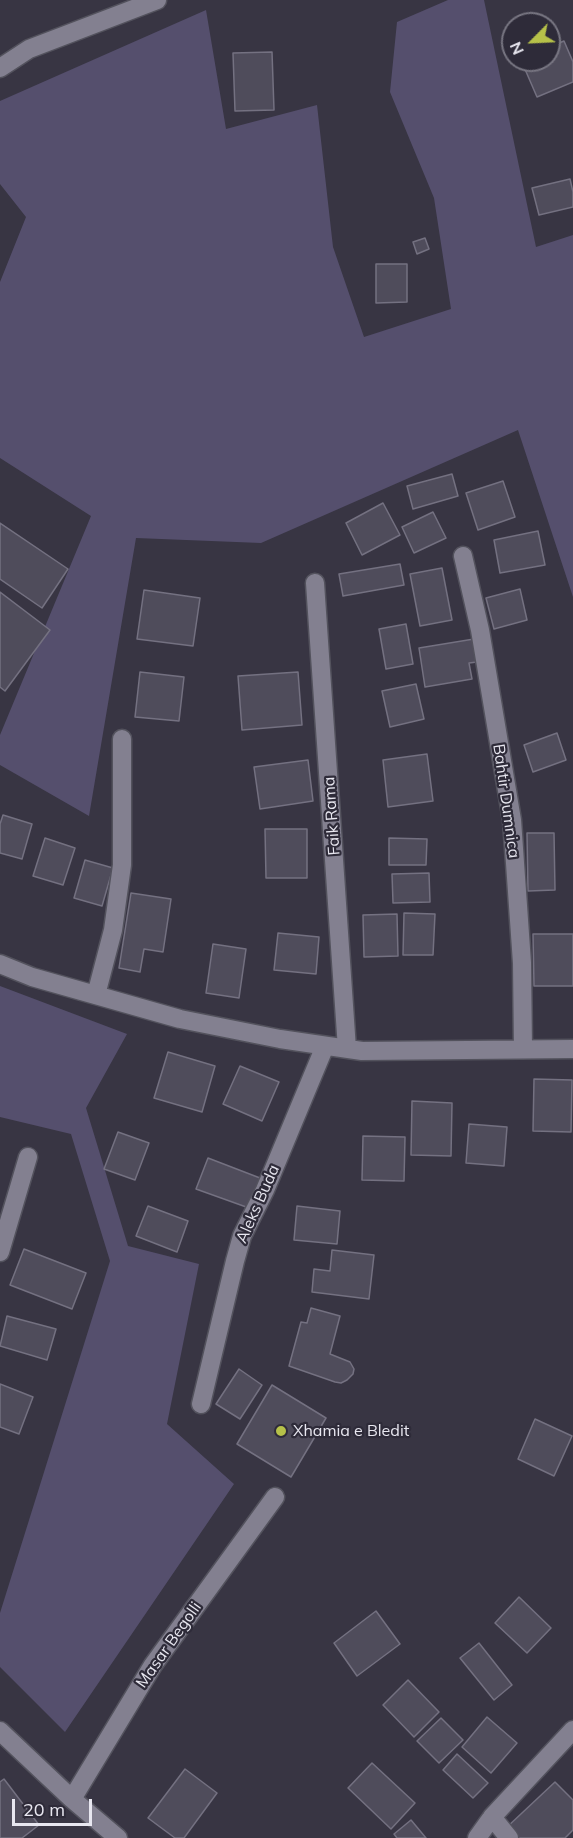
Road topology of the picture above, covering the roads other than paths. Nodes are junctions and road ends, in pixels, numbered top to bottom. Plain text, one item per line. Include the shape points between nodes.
1 (157, 0) edge
2 (0, 68) edge
3 (463, 556) dead end
4 (315, 583) dead end
5 (122, 739) dead end
6 (0, 964) edge
7 (96, 996) junction
8 (325, 1046) junction
9 (347, 1049) junction
10 (523, 1049) junction
11 (573, 1049) edge
12 (28, 1157) dead end
13 (0, 1251) edge
14 (201, 1404) dead end
15 (275, 1497) dead end
16 (573, 1730) edge
17 (0, 1731) edge
18 (72, 1799) junction
19 (492, 1817) junction
20 (118, 1838) edge
21 (477, 1838) edge
22 (509, 1838) edge

1 - 2 street via 29,49
3 - 10 street, Bahtir Dumnica via 480,630 512,820 522,963
4 - 9 street, Faik Rama
5 - 7 street via 122,865 113,930
6 - 7 street via 32,978
7 - 8 street via 180,1019
8 - 9 street
8 - 14 street, Aleks Buda via 242,1236
9 - 10 street
10 - 11 street
12 - 13 street
15 - 18 street, Masar Begolli via 153,1665
16 - 19 street
17 - 18 street
18 - 20 street
19 - 21 street
19 - 22 street

